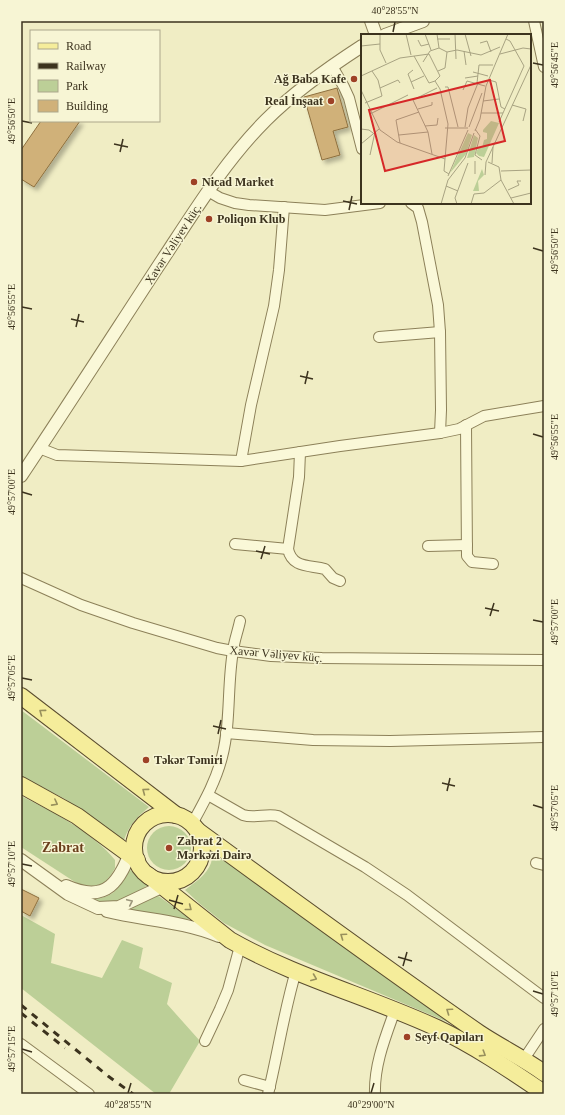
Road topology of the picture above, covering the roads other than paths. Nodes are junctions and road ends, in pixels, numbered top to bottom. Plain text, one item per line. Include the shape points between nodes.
1 (371, 21) edge
2 (423, 21) edge
3 (534, 21) edge
4 (376, 34) edge
5 (388, 34) edge
6 (361, 47) edge
7 (332, 66) junction
8 (544, 67) edge
9 (360, 128) edge
10 (361, 138) edge
11 (208, 191) junction
12 (372, 204) edge
13 (412, 204) edge
14 (284, 207) junction
15 (440, 332) junction
16 (379, 337) dead end
17 (544, 406) edge
18 (466, 425) junction
19 (440, 433) junction
20 (39, 448) junction
21 (300, 452) junction
22 (241, 461) junction
23 (21, 476) edge
24 (235, 544) dead end
25 (467, 545) junction
26 (428, 546) dead end
27 (288, 549) junction
28 (493, 564) dead end
29 (21, 578) edge
30 (340, 581) dead end
31 (240, 621) dead end
32 (233, 651) junction
33 (544, 660) edge
34 (21, 696) edge
35 (226, 733) junction
36 (544, 737) edge
37 (21, 785) edge
38 (208, 795) junction
39 (176, 815) junction
40 (195, 827) junction
41 (134, 853) junction
42 (21, 860) edge
43 (45, 876) junction
44 (168, 884) junction
45 (98, 908) junction
46 (235, 943) junction
47 (296, 971) junction
48 (544, 998) edge
49 (395, 1010) junction
50 (544, 1029) edge
51 (205, 1041) dead end
52 (21, 1044) edge
53 (524, 1059) junction
54 (544, 1073) edge
55 (244, 1080) dead end
56 (269, 1090) edge
57 (544, 1093) edge
58 (90, 1094) edge
59 (374, 1094) edge

1 - 4 street
2 - 5 street
3 - 8 street
6 - 7 street, Xavər Vəliyev küç.
7 - 9 street via 344,86
7 - 11 street, Xavər Vəliyev küç. via 266,119 248,138
9 - 10 street
11 - 14 street via 235,203
11 - 20 street, Xavər Vəliyev küç.
12 - 14 street via 325,210
13 - 15 street via 418,208 422,222 438,305
14 - 22 street via 274,306
15 - 16 street
15 - 19 street
17 - 18 street via 484,416
18 - 19 street
18 - 25 street
19 - 21 street
20 - 22 street via 56,455
20 - 23 street, Xavər Vəliyev küç.
21 - 22 street
21 - 27 street via 299,477
24 - 27 street
25 - 26 street
25 - 28 street via 467,556 472,562
27 - 30 street via 295,562 325,569 333,578
29 - 32 street, Xavər Vəliyev küç. via 81,605 133,623
31 - 32 street
32 - 33 street, Xavər Vəliyev küç. via 271,656 322,658
32 - 35 street
39 -> 34 main road
35 - 36 street via 313,740 390,741
35 - 38 street via 223,756
37 -> 41 main road via 77,816
38 - 40 street
38 - 48 street via 249,817 270,814 278,816 365,867 428,910
39 - 40 main road via 185,818
39 - 41 main road via 167,814 150,819 138,833
40 - 44 main road via 202,849 198,862 190,873
53 -> 40 main road via 481,1034 295,903
41 - 43 street via 117,879 103,892 85,892
41 - 44 main road via 148,875
42 - 43 street
43 - 45 street via 68,894
45 -> 44 street via 119,907
44 -> 46 main road
45 - 46 street via 202,929
46 - 47 main road
46 - 51 street via 228,990
47 -> 49 main road
47 - 56 street
49 -> 57 main road via 461,1040
49 - 59 street via 381,1051 374,1079
50 - 53 street
52 - 58 street
53 - 54 main road
55 - 56 street

